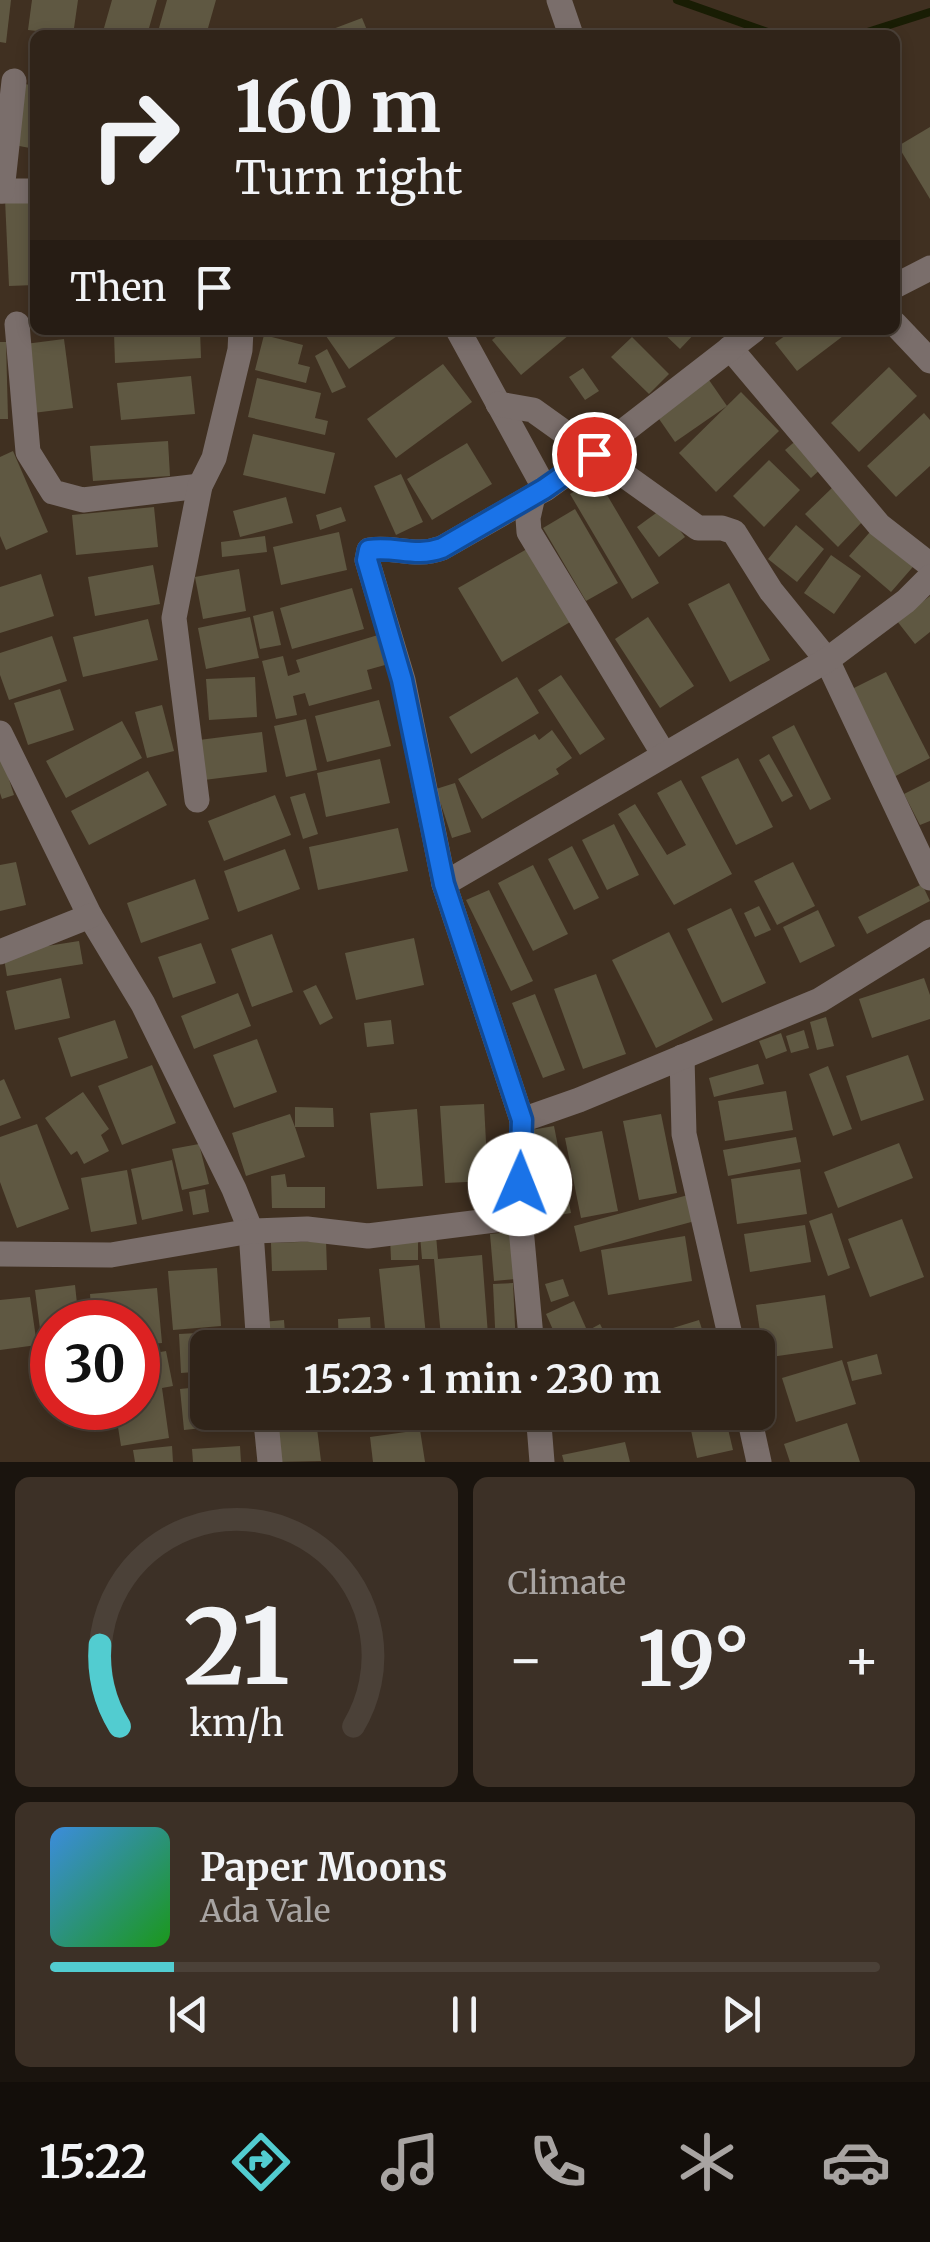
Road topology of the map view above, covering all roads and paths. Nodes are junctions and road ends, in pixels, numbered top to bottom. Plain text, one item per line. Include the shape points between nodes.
1 (559, 0) edge
2 (570, 30) edge
3 (16, 81) edge
4 (1, 191) edge
5 (30, 191) edge
6 (930, 268) edge
7 (900, 283) edge
8 (17, 323) edge
9 (900, 329) edge
10 (241, 335) edge
11 (461, 335) edge
12 (747, 335) edge
13 (730, 348) junction
14 (930, 361) edge
15 (498, 404) junction
16 (594, 454) junction
17 (200, 486) junction
18 (539, 492) junction
19 (930, 565) edge
20 (930, 577) edge
21 (827, 660) junction
22 (0, 733) edge
23 (663, 753) junction
24 (197, 800) dead end
25 (930, 878) edge
26 (444, 884) junction
27 (90, 916) junction
28 (928, 943) edge
29 (0, 952) edge
30 (682, 1057) junction
31 (522, 1120) junction
32 (520, 1217) junction
33 (251, 1231) junction
34 (0, 1254) edge
35 (258, 1330) edge
36 (530, 1330) edge
37 (729, 1330) edge
38 (267, 1430) edge
39 (539, 1430) edge
40 (752, 1430) edge
41 (270, 1462) edge
42 (542, 1462) edge
43 (758, 1462) edge

1 - 2 street
3 - 4 street
4 - 5 street
6 - 7 street
8 - 17 street via 28,452 53,492 83,500
9 - 14 street
10 - 17 street via 214,458
11 - 15 street
12 - 13 street
13 - 16 street
13 - 19 street via 879,525
15 - 16 street via 533,410
15 - 18 street
16 - 18 street
16 - 21 street via 698,528 734,532
17 - 24 street via 174,618
18 - 23 street via 529,532
18 - 26 street via 442,548 424,554 369,550
20 - 21 street
21 - 23 street
21 - 25 street
22 - 27 street
23 - 26 street
26 - 31 street
27 - 29 street
27 - 33 street via 143,1004
28 - 30 street via 820,1000
30 - 31 street
30 - 37 street via 684,1134
31 - 32 street
32 - 33 street via 368,1236
32 - 36 street
33 - 34 street via 111,1255
33 - 35 street
38 - 41 street
39 - 42 street
40 - 43 street

